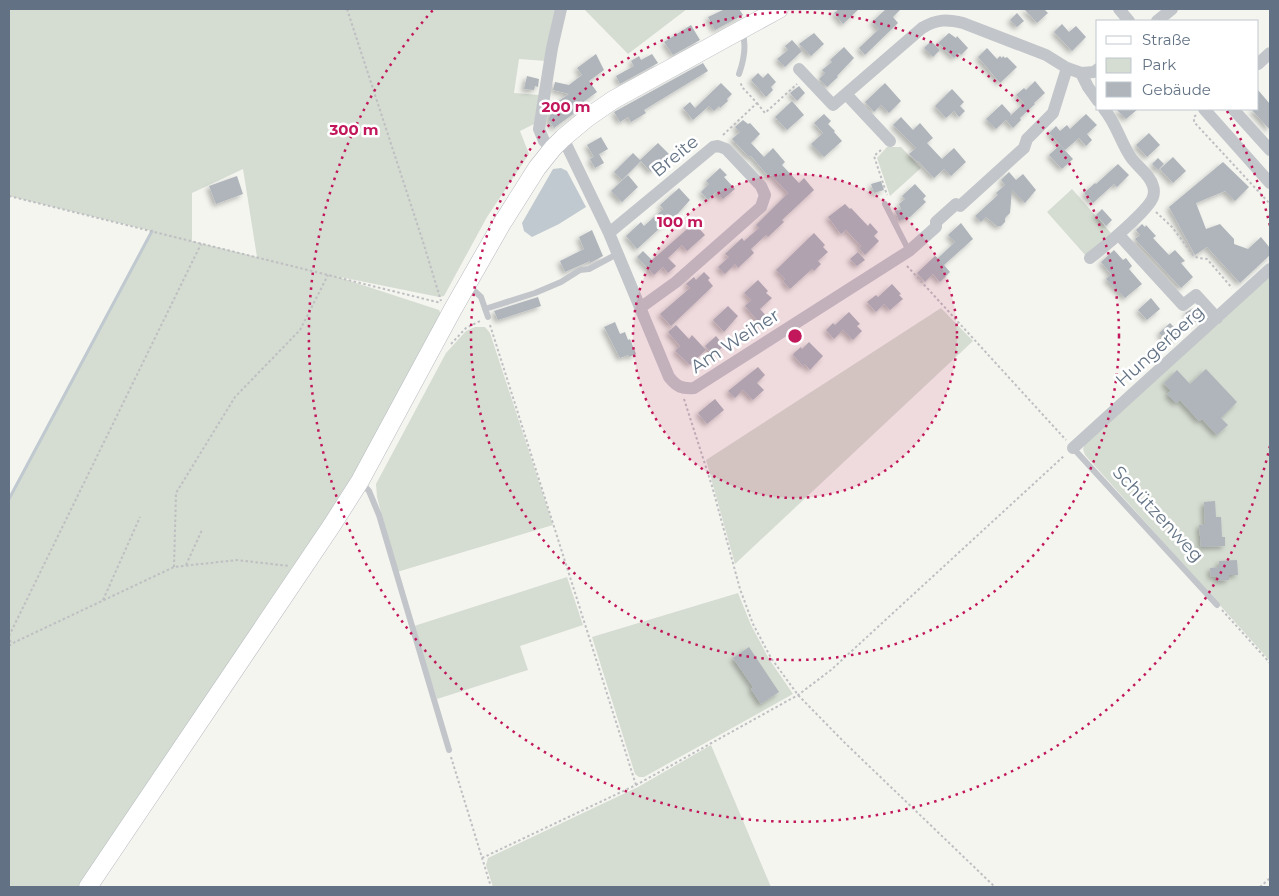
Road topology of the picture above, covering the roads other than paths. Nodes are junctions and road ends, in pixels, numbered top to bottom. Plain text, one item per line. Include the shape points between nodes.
1 (561, 9) edge
2 (779, 9) edge
3 (1119, 9) edge
4 (1172, 9) edge
5 (1128, 20) edge
6 (1157, 20) edge
7 (741, 30) junction
8 (1270, 53) edge
9 (1259, 63) edge
10 (1067, 68) junction
11 (1096, 70) edge
12 (802, 73) road end
13 (1081, 73) junction
14 (739, 74) road end
15 (846, 94) junction
16 (1096, 98) edge
17 (1105, 110) edge
18 (1234, 110) edge
19 (1201, 111) edge
20 (890, 141) road end
21 (558, 143) junction
22 (1270, 150) edge
23 (1270, 183) edge
24 (885, 204) road end
25 (609, 233) junction
26 (1118, 234) junction
27 (618, 254) junction
28 (904, 254) junction
29 (1090, 258) dead end
30 (1270, 269) edge
31 (467, 284) junction
32 (640, 308) junction
33 (485, 309) junction
34 (488, 317) road end
35 (1217, 318) junction
36 (1073, 448) joint
37 (360, 481) junction
38 (1218, 605) road end
39 (449, 750) road end
40 (88, 887) edge

1 - 21 street, Am Weiher via 539,129 544,141
2 - 7 main road
3 - 5 street
4 - 6 street
7 - 14 lane via 745,40
7 - 21 main road via 620,96
8 - 9 street
10 - 13 street
10 - 15 street via 1046,56 963,23 941,20 922,28
10 - 28 street, Am Weiher via 1053,113 1027,139 1024,148 960,206 956,204 936,222 936,227
11 - 13 street
12 - 15 street via 833,105
13 - 16 street
15 - 20 street
17 - 26 street via 1129,155 1153,185 1153,198 1149,205
18 - 22 street
19 - 23 street
21 - 25 street, Am Weiher
21 - 31 main road via 524,188
24 - 28 lane
25 - 27 street, Am Weiher
25 - 32 street, Breite via 710,148 718,146 726,149 761,186 765,195 761,207 704,259
26 - 29 street
26 - 35 street via 1183,305 1196,294
27 - 32 street, Am Weiher
27 - 33 lane via 552,286
28 - 32 street, Am Weiher via 694,388 684,389 669,377
30 - 35 street, Hungerberg
31 - 33 lane via 481,297
31 - 37 main road via 447,306
33 - 34 lane
35 - 36 street, Hungerberg
36 - 38 lane, Schützenweg
37 - 39 lane via 369,491 379,515
37 - 40 main road

